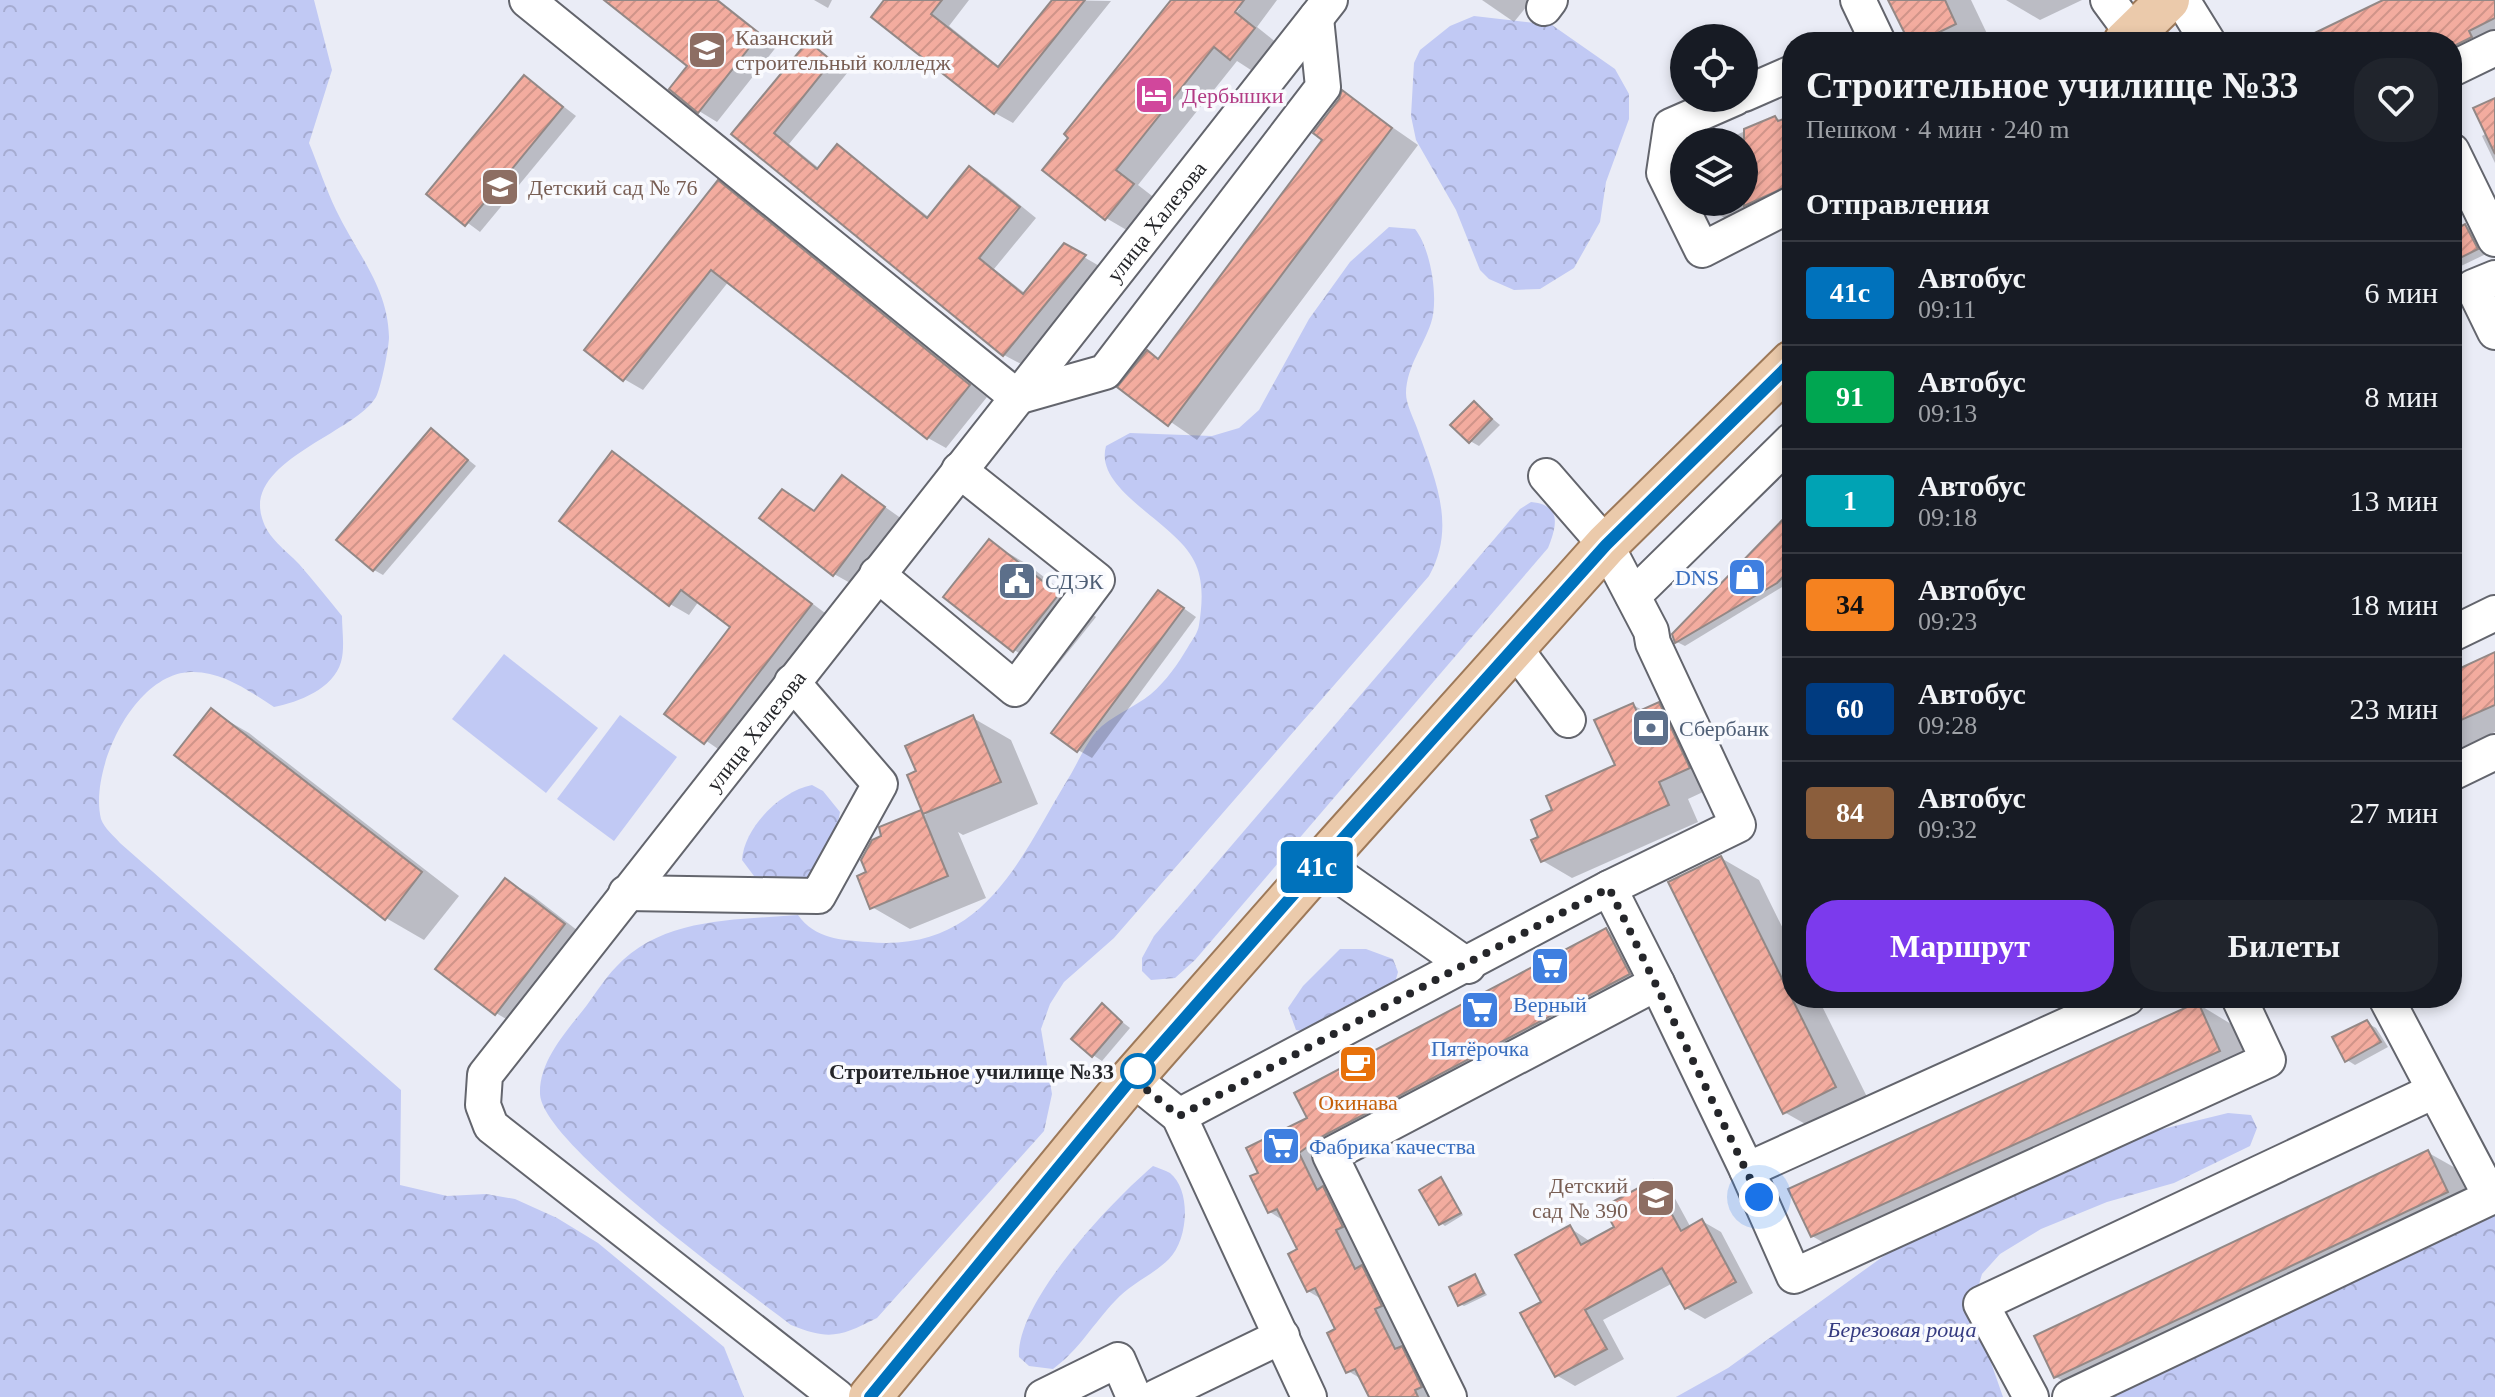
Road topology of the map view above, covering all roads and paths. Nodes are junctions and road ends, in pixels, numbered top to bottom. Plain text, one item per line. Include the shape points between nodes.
1 (527, 0) edge
2 (1858, 0) edge
3 (2108, 0) edge
4 (2168, 0) edge
5 (2182, 0) edge
6 (1323, 9) edge
7 (1873, 32) edge
8 (2126, 32) edge
9 (2135, 32) edge
10 (2202, 32) edge
11 (2495, 48) edge
12 (2462, 64) edge
13 (1782, 77) edge
14 (1758, 88) edge
15 (1703, 112) edge
16 (2462, 199) edge
17 (1782, 209) edge
18 (2495, 239) edge
19 (2495, 278) edge
20 (2495, 332) edge
21 (1782, 372) edge
22 (1017, 397) junction
23 (1782, 450) edge
24 (959, 470) junction
25 (1546, 476) dead end
26 (1606, 545) junction
27 (877, 574) junction
28 (1633, 596) junction
29 (2495, 613) edge
30 (2462, 629) edge
31 (1514, 647) junction
32 (792, 682) junction
33 (1568, 720) dead end
34 (2495, 752) edge
35 (2462, 768) edge
36 (1321, 863) junction
37 (1609, 888) junction
38 (626, 893) junction
39 (1468, 966) junction
40 (1657, 983) junction
41 (2105, 1008) edge
42 (2244, 1008) edge
43 (2391, 1008) edge
44 (1132, 1078) junction
45 (2434, 1091) junction
46 (1179, 1116) junction
47 (1747, 1170) junction
48 (1282, 1336) junction
49 (837, 1397) edge
50 (870, 1397) edge
51 (1043, 1397) edge
52 (1134, 1397) edge
53 (1156, 1397) edge
54 (1309, 1397) edge
55 (1449, 1397) edge
56 (2031, 1397) edge
57 (2070, 1397) edge

1 - 22 street
2 - 7 street
3 - 8 street
4 - 9 main road
5 - 10 street
6 - 22 street, улица Халезова
6 - 22 street via 1323,87 1105,372
11 - 12 street
13 - 14 street
15 - 17 street via 1671,126 1664,173 1702,250
16 - 18 street
19 - 20 street via 2473,287
21 - 26 main road
22 - 24 street, улица Халезова
23 - 28 street
24 - 27 street, улица Халезова
24 - 27 street via 1097,580 1015,689
25 - 26 street
26 - 28 street
26 - 31 main road
27 - 32 street, улица Халезова
28 - 37 street via 1687,698 1738,825
29 - 30 street
31 - 33 street
31 - 36 main road
32 - 38 street, улица Халезова
32 - 38 street via 880,784 818,896
34 - 35 street
36 - 39 street
36 - 44 main road
37 - 39 street
37 - 40 street
38 - 49 street, улица Халезова via 494,1060 482,1085 485,1114 491,1126
39 - 46 street
40 - 47 street
40 - 55 street via 1330,1155
41 - 47 street
42 - 47 street via 2268,1060 1794,1276
43 - 45 street
44 - 46 street
44 - 50 main road
45 - 56 street via 1981,1304
45 - 57 street via 2491,1197
46 - 48 street
48 - 53 street
48 - 54 street
51 - 52 street via 1118,1360

